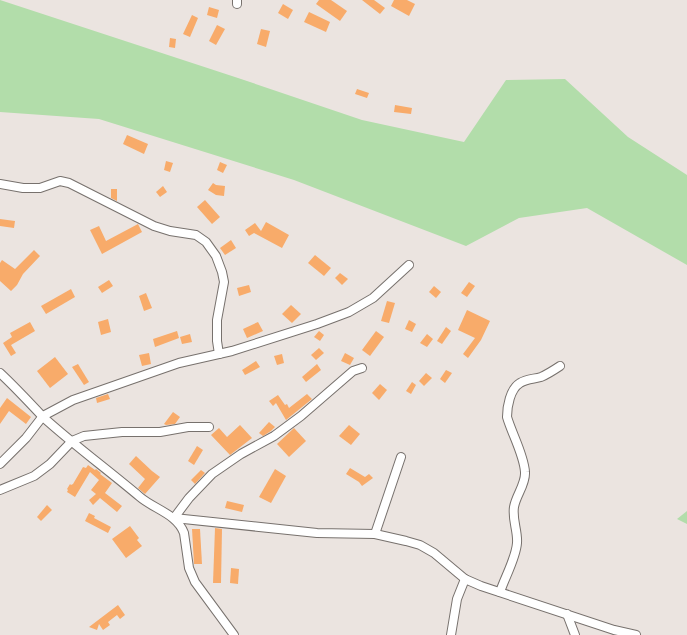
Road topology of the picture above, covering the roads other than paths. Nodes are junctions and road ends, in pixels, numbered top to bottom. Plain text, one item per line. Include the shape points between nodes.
1 (0, 184) edge
2 (409, 265) dead end
3 (219, 354) junction
4 (560, 366) dead end
5 (362, 368) dead end
6 (0, 373) edge
7 (43, 416) junction
8 (209, 427) dead end
9 (72, 441) junction
10 (401, 457) dead end
11 (0, 464) edge
12 (0, 490) edge
13 (174, 518) junction
14 (375, 534) junction
15 (465, 579) junction
16 (500, 592) junction
17 (567, 614) junction
18 (234, 635) edge
19 (452, 635) edge
20 (575, 635) edge
21 (636, 635) edge

1 - 3 street via 40,188 60,181 69,183 154,226 196,235 206,242 216,256 224,282 217,320
2 - 3 street via 373,298 349,312
3 - 7 street via 179,363 73,400
4 - 16 street via 540,377 521,382 514,389 507,410 525,473 513,512 517,536 516,550
5 - 13 street via 353,371 274,436 212,474
6 - 7 street
7 - 9 street
7 - 11 street via 26,438
8 - 9 street via 96,434
9 - 12 street via 50,464 34,476
9 - 13 street via 148,504
10 - 14 street
13 - 14 street via 317,533
13 - 18 street via 184,533 189,568 195,582
14 - 15 street via 420,545
15 - 16 street
15 - 19 street via 457,599
16 - 17 street
17 - 20 street
17 - 21 street

